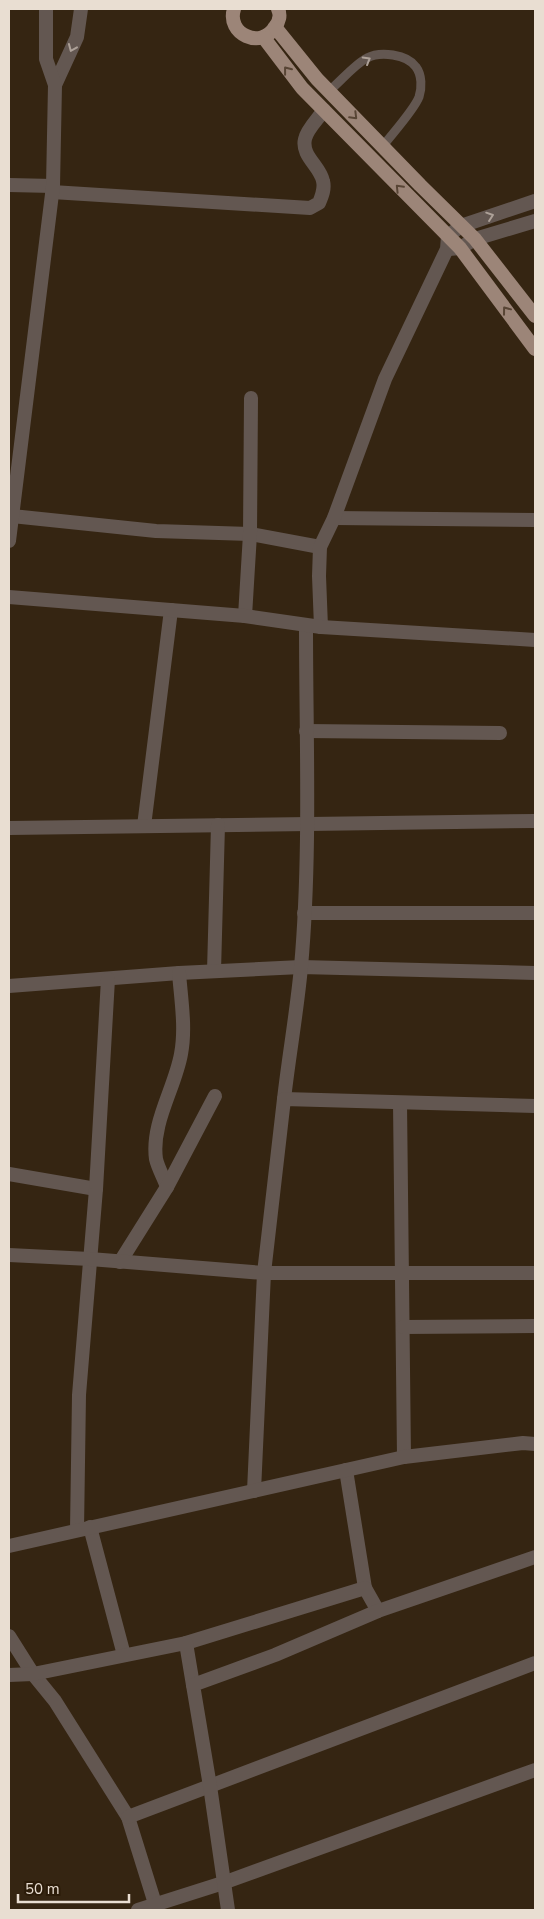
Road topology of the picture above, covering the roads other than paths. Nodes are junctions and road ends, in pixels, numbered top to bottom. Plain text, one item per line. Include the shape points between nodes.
1 (46, 9) edge
2 (81, 9) edge
3 (231, 10) edge
4 (280, 10) edge
5 (275, 27) junction
6 (264, 38) junction
7 (55, 85) junction
8 (329, 91) junction
9 (324, 110) junction
10 (383, 146) junction
11 (9, 185) edge
12 (53, 189) junction
13 (535, 201) edge
14 (535, 220) edge
15 (461, 226) junction
16 (475, 239) junction
17 (452, 244) junction
18 (535, 316) edge
19 (535, 349) edge
20 (252, 398) dead end
21 (12, 516) junction
22 (334, 518) junction
23 (535, 520) edge
24 (250, 534) junction
25 (9, 541) edge
26 (320, 548) junction
27 (9, 597) edge
28 (171, 610) junction
29 (244, 616) junction
30 (306, 626) junction
31 (321, 627) junction
32 (535, 640) edge
33 (306, 731) junction
34 (500, 733) dead end
35 (535, 822) edge
36 (308, 824) junction
37 (218, 825) junction
38 (144, 826) junction
39 (9, 828) edge
40 (535, 913) edge
41 (304, 914) junction
42 (301, 967) junction
43 (214, 971) junction
44 (179, 973) junction
45 (535, 973) edge
46 (108, 979) junction
47 (9, 986) edge
48 (215, 1096) dead end
49 (284, 1098) junction
50 (400, 1103) junction
51 (535, 1106) edge
52 (9, 1174) edge
53 (167, 1187) junction
54 (96, 1189) junction
55 (9, 1256) edge
56 (90, 1259) junction
57 (120, 1262) junction
58 (264, 1273) junction
59 (402, 1273) junction
60 (535, 1273) edge
61 (535, 1326) edge
62 (403, 1327) junction
63 (535, 1444) edge
64 (404, 1457) junction
65 (346, 1470) junction
66 (254, 1491) junction
67 (83, 1529) junction
68 (9, 1546) edge
69 (535, 1557) edge
70 (365, 1588) junction
71 (378, 1611) junction
72 (9, 1636) edge
73 (186, 1643) junction
74 (124, 1656) junction
75 (535, 1663) edge
76 (33, 1674) junction
77 (9, 1675) edge
78 (193, 1685) junction
79 (535, 1770) edge
80 (210, 1786) junction
81 (128, 1817) junction
82 (223, 1883) junction
83 (156, 1908) edge
84 (138, 1910) edge
85 (228, 1910) edge

1 - 7 street via 46,59
2 -> 7 street via 77,37
3 - 6 main road via 239,32 255,39
4 - 5 main road
5 - 6 main road
5 - 8 main road
9 -> 6 main road via 287,70
7 - 12 street
8 -> 10 main road
8 -> 10 lane via 367,58 393,55 416,67 421,83 419,98
9 - 12 street via 304,141 304,150 323,179 324,190 319,204 310,208
17 -> 9 main road
10 - 15 main road
11 - 12 street
12 - 21 street
15 -> 13 street
14 - 16 street
15 - 16 main road
15 - 17 street
16 - 17 street
16 - 18 main road
19 -> 17 main road
17 - 22 street via 385,379
20 - 24 street
21 - 24 street via 156,531
21 - 25 street
22 - 23 street
22 - 26 street
24 - 26 street
24 - 29 street
26 - 31 street
27 - 28 street
28 - 29 street
28 - 38 street
29 - 30 street
30 - 31 street
30 - 33 street
31 - 32 street
33 - 34 street
33 - 36 street
35 - 36 street
36 - 37 street
36 - 41 street
37 - 38 street
37 - 43 street
38 - 39 street
40 - 41 street
41 - 42 street
42 - 43 street
42 - 45 street
42 - 49 street
43 - 44 street
44 - 46 street
44 - 53 street via 183,1027 181,1054 158,1124 156,1144 156,1160
46 - 47 street
46 - 54 street
48 - 53 street
49 - 50 street
49 - 58 street
50 - 51 street
50 - 59 street
52 - 54 street
53 - 57 street
54 - 56 street
55 - 56 street
56 - 57 street
56 - 67 street via 79,1395
57 - 58 street
58 - 59 street
58 - 66 street
59 - 60 street
59 - 62 street
61 - 62 street
62 - 64 street
63 - 64 street
64 - 65 street
65 - 66 street
65 - 70 street
66 - 67 street
67 - 68 street
67 - 74 street
69 - 71 street
70 - 71 street
70 - 73 street
71 - 78 street via 275,1655
72 - 76 street
73 - 74 street
73 - 78 street
74 - 76 street
75 - 80 street
76 - 77 street
76 - 81 street via 55,1701
78 - 80 street
79 - 82 street
80 - 81 street
80 - 82 street
81 - 83 street
82 - 83 street
82 - 85 street
83 - 84 street

